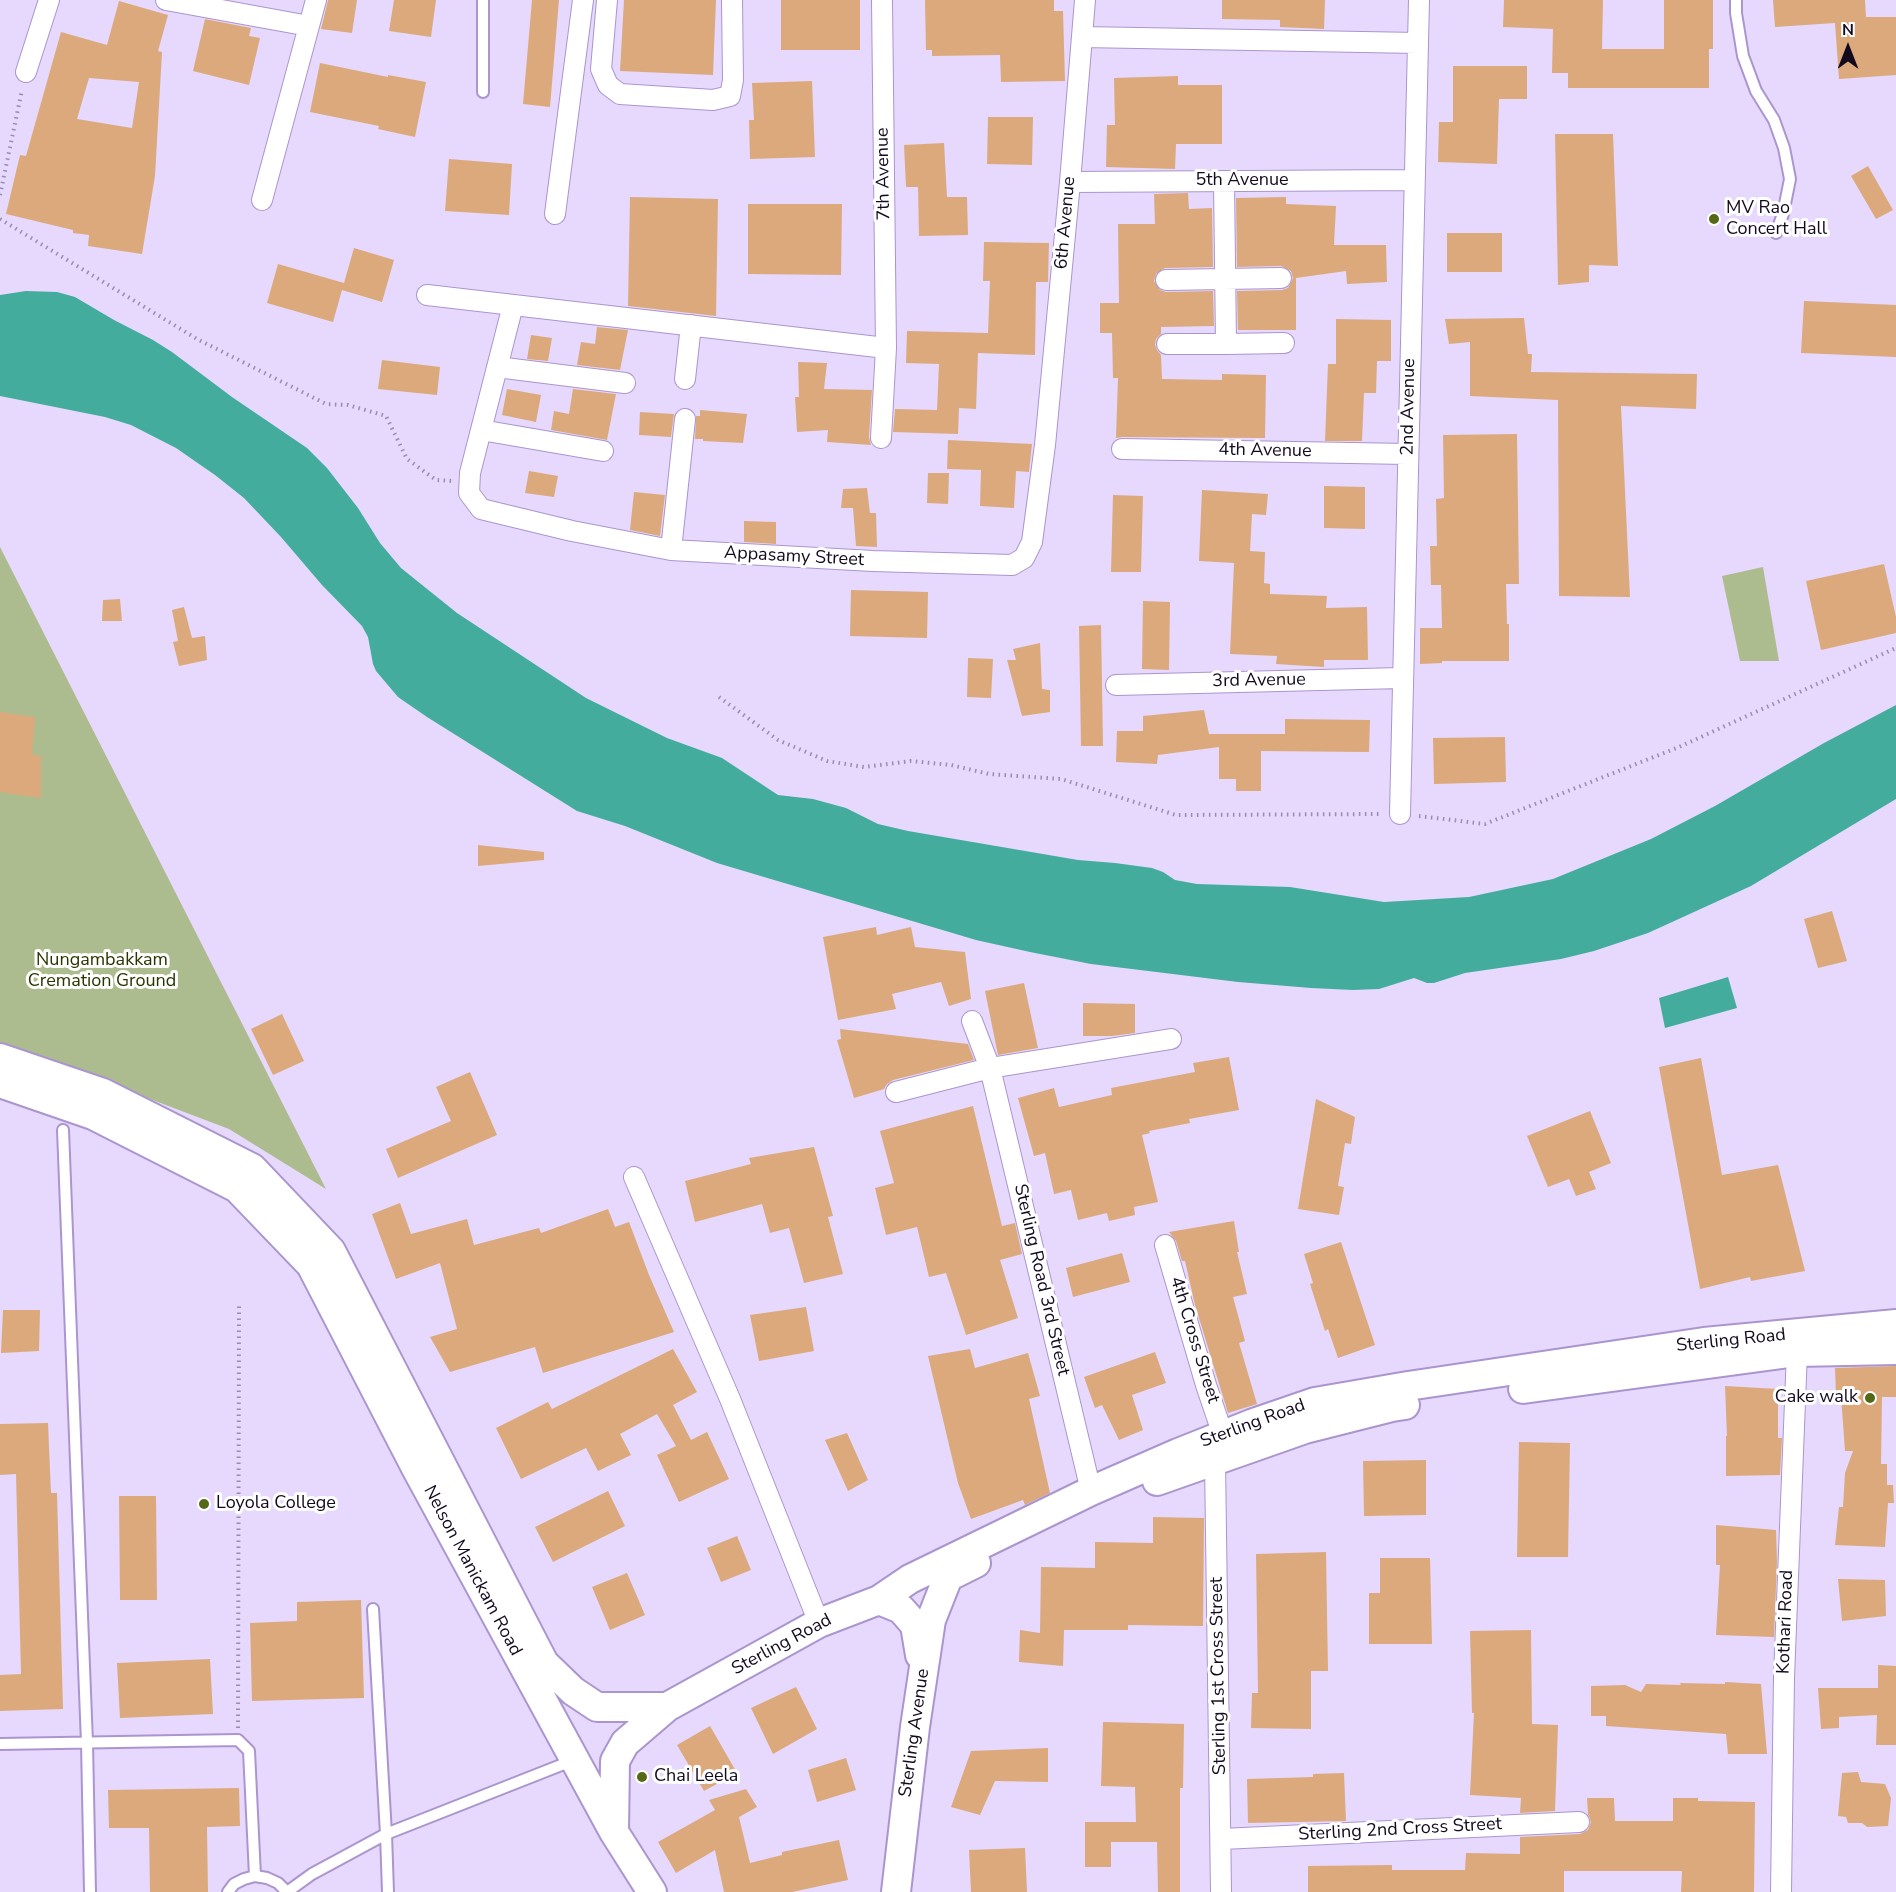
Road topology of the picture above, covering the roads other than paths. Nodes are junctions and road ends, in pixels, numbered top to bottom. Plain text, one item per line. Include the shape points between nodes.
1 (49, 0) edge
2 (166, 0) edge
3 (316, 0) edge
4 (483, 0) edge
5 (583, 0) edge
6 (607, 0) edge
7 (732, 0) edge
8 (882, 0) edge
9 (1084, 0) edge
10 (1419, 0) edge
11 (1736, 0) edge
12 (309, 26) junction
13 (1082, 37) junction
14 (1418, 43) junction
15 (26, 72) road end
16 (483, 92) dead end
17 (1414, 180) junction
18 (1224, 181) junction
19 (1070, 182) junction
20 (262, 200) dead end
21 (555, 214) dead end
22 (1776, 233) dead end
23 (1281, 278) dead end
24 (1225, 279) junction
25 (1166, 280) dead end
26 (428, 295) dead end
27 (513, 305) junction
28 (691, 325) junction
29 (1284, 342) dead end
30 (1167, 344) dead end
31 (1226, 344) junction
32 (886, 348) junction
33 (496, 367) junction
34 (685, 379) dead end
35 (625, 383) dead end
36 (685, 419) dead end
37 (481, 430) junction
38 (881, 438) dead end
39 (1046, 445) joint
40 (1122, 449) dead end
41 (603, 451) dead end
42 (1408, 454) junction
43 (671, 550) junction
44 (1402, 678) junction
45 (1116, 685) dead end
46 (1400, 814) road end
47 (972, 1021) dead end
48 (1171, 1039) dead end
49 (0, 1058) edge
50 (990, 1068) junction
51 (0, 1083) edge
52 (896, 1092) dead end
53 (63, 1130) dead end
54 (634, 1176) dead end
55 (305, 1241) junction
56 (1166, 1245) dead end
57 (1896, 1324) edge
58 (1896, 1350) edge
59 (1797, 1353) junction
60 (1219, 1448) junction
61 (1091, 1491) junction
62 (948, 1577) joint
63 (879, 1600) junction
64 (373, 1609) dead end
65 (819, 1623) junction
66 (924, 1672) junction
67 (668, 1707) junction
68 (87, 1743) junction
69 (0, 1744) edge
70 (574, 1760) junction
71 (1579, 1822) dead end
72 (614, 1832) junction
73 (386, 1834) junction
74 (1222, 1839) junction
75 (255, 1876) junction
76 (90, 1892) edge
77 (228, 1892) edge
78 (287, 1892) edge
79 (388, 1892) edge
80 (652, 1892) edge
81 (896, 1892) edge
82 (1221, 1892) edge
83 (1781, 1892) edge

1 - 15 street
2 - 12 street
3 - 12 street
4 - 16 lane
5 - 21 street
6 - 7 street via 601,69 608,85 620,94 713,100 730,96
8 - 32 street, 7th Avenue
9 - 13 street, 6th Avenue
10 - 14 street, 2nd Avenue
11 - 22 lane via 1743,56 1756,91 1774,120 1790,179
12 - 20 street
13 - 14 street
13 - 19 street, 6th Avenue
14 - 17 street, 2nd Avenue
17 - 18 street, 5th Avenue
17 - 42 street, 2nd Avenue
18 - 19 street, 5th Avenue
18 - 24 street
19 - 39 street, 6th Avenue
23 - 24 street
24 - 25 street
24 - 31 street
26 - 27 street
27 - 28 street
27 - 33 street
28 - 32 street
28 - 34 street
29 - 31 street
30 - 31 street
32 - 38 street, 7th Avenue
33 - 35 street
33 - 37 street
36 - 43 street
37 - 41 street
37 - 43 street, Appasamy Street via 469,492 481,509
39 - 43 street, Appasamy Street via 1032,542 1024,558 1012,565
40 - 42 street, 4th Avenue
42 - 44 street, 2nd Avenue
44 - 45 street, 3rd Avenue
44 - 46 street, 2nd Avenue
47 - 50 street, Sterling Road 3rd Street
48 - 50 street
49 - 55 main road via 103,1093 252,1168
50 - 52 street
50 - 61 street, Sterling Road 3rd Street
51 - 55 main road via 93,1116 237,1188
53 - 68 lane
54 - 65 street via 730,1399
55 - 67 main road, Nelson Manickam Road via 331,1251 544,1663 573,1691 597,1707
55 - 70 main road, Nelson Manickam Road via 311,1265 416,1468
56 - 60 street, 4th Cross Street via 1206,1385
57 - 60 main road, Sterling Road via 1704,1342 1314,1402
58 - 59 main road, Sterling Road
59 - 60 main road, Sterling Road via 1392,1407
59 - 83 street, Kothari Road via 1784,1677
60 - 61 main road, Sterling Road
60 - 62 main road, Sterling Road
60 - 74 street, Sterling 1st Cross Street
61 - 63 main road, Sterling Road via 910,1579
62 - 66 main road, Sterling Avenue via 931,1620
63 - 65 main road, Sterling Road
63 - 66 main road via 901,1609 915,1625
64 - 73 lane
65 - 67 main road, Sterling Road
66 - 81 main road, Sterling Avenue
67 - 72 main road, Sterling Road via 625,1743 615,1761
68 - 69 lane
68 - 75 lane via 238,1740 249,1751
68 - 76 lane
70 - 72 main road, Nelson Manickam Road
70 - 73 lane
71 - 74 street, Sterling 2nd Cross Street
72 - 80 main road, Nelson Manickam Road
73 - 78 lane
73 - 79 lane
74 - 82 street, Sterling 1st Cross Street
75 - 77 lane via 234,1884
75 - 78 lane via 278,1883

